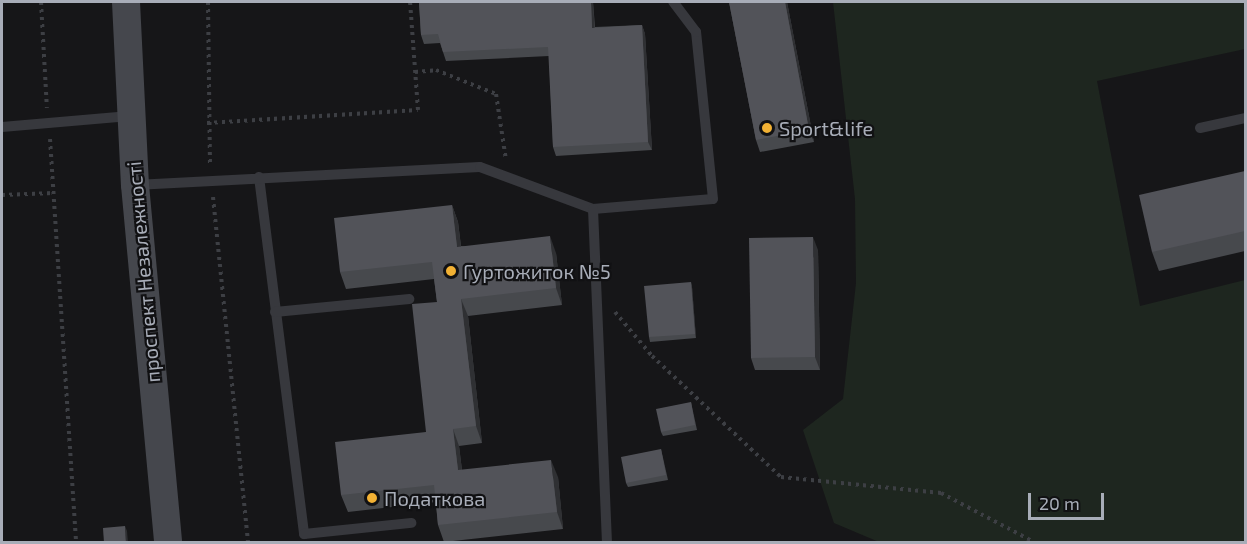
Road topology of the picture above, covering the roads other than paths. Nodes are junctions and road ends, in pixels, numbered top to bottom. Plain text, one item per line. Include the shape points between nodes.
1 (126, 2) edge
2 (673, 2) edge
3 (130, 116) junction
4 (1245, 118) edge
5 (2, 127) edge
6 (1200, 128) dead end
7 (259, 177) junction
8 (135, 185) junction
9 (593, 209) junction
10 (409, 299) dead end
11 (275, 312) junction
12 (411, 524) dead end
13 (168, 543) edge
14 (607, 543) edge

1 - 3 main road, проспект Незалежності
2 - 9 lane via 696,32 712,200
3 - 5 lane
3 - 8 main road, проспект Незалежності
4 - 6 lane
7 - 8 lane
7 - 9 lane via 480,167
7 - 11 lane
8 - 13 main road, проспект Незалежності
9 - 14 lane
10 - 11 lane
11 - 12 lane via 304,534

